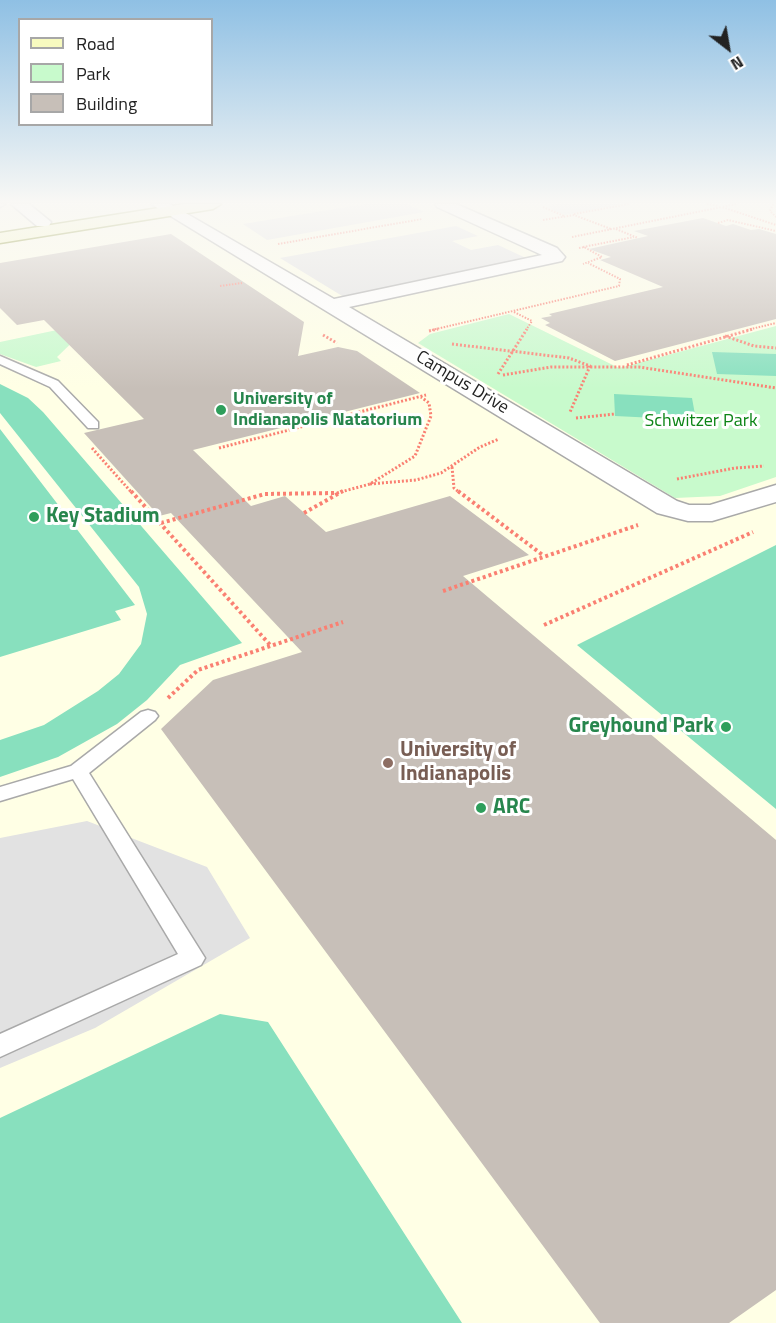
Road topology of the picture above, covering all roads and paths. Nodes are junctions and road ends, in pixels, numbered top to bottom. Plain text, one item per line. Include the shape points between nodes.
1 (263, 266) edge
2 (515, 266) edge
3 (593, 266) edge
4 (332, 305) junction
5 (513, 311) junction
6 (776, 323) edge
7 (725, 336) junction
8 (391, 340) junction
9 (444, 343) dead end
10 (776, 348) edge
11 (512, 351) junction
12 (0, 360) edge
13 (590, 366) junction
14 (623, 367) junction
15 (776, 388) edge
16 (429, 395) dead end
17 (421, 397) junction
18 (570, 412) dead end
19 (615, 414) dead end
20 (93, 425) joint
21 (536, 429) junction
22 (219, 448) dead end
23 (452, 467) junction
24 (767, 467) dead end
25 (674, 479) dead end
26 (370, 484) junction
27 (336, 493) junction
28 (776, 493) edge
29 (304, 513) dead end
30 (646, 522) dead end
31 (160, 523) junction
32 (760, 529) dead end
33 (544, 556) junction
34 (442, 591) dead end
35 (344, 622) dead end
36 (544, 625) dead end
37 (271, 646) junction
38 (148, 716) joint
39 (78, 771) junction
40 (0, 794) edge
41 (0, 1046) edge

1 - 4 street, Campus Drive
2 - 4 street
3 - 5 path via 620,279 619,286
4 - 8 street, Campus Drive
5 - 8 path via 427,331 413,339
5 - 11 path via 532,321
6 - 7 path
7 - 10 path via 754,346
7 - 14 path
8 - 21 street, Campus Drive
9 - 11 path
11 - 13 path via 569,358
11 - 13 path via 496,377 551,367
12 - 20 lane via 54,384
13 - 14 path
13 - 18 path
14 - 15 path
16 - 17 path
17 - 22 path
17 - 26 path via 429,403 432,416 420,449 406,464
19 - 21 path via 580,417
20 - 31 path via 75,429
21 - 23 path via 489,441
21 - 28 street, Campus Drive via 675,511 712,513
23 - 26 path via 416,480
23 - 33 path via 454,488
24 - 25 path via 735,468
26 - 27 path
27 - 29 path
27 - 31 path via 265,494
30 - 33 path
31 - 37 path
32 - 36 path
33 - 34 path
35 - 37 path
37 - 38 path via 198,670
38 - 39 lane
39 - 40 lane
39 - 41 lane via 193,958

